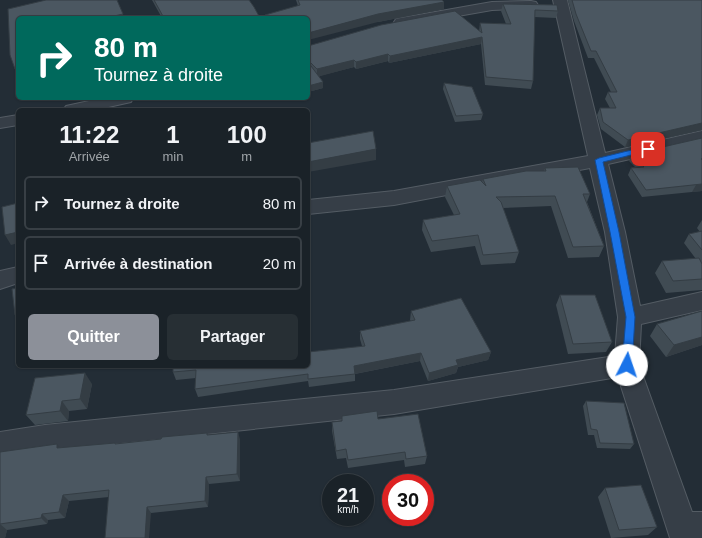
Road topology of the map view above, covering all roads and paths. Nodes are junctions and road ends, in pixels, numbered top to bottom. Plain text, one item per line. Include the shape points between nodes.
1 (560, 3) edge
2 (390, 24) edge
3 (115, 100) edge
4 (81, 108) edge
5 (16, 120) edge
6 (0, 122) edge
7 (702, 137) edge
8 (599, 160) junction
9 (310, 207) edge
10 (16, 276) edge
11 (0, 280) edge
12 (702, 301) edge
13 (630, 317) junction
14 (627, 365) junction
15 (0, 445) edge
16 (690, 530) edge

1 - 2 street via 492,6
1 - 8 street
3 - 4 street
5 - 6 street
7 - 8 street
8 - 9 street via 394,198
8 - 13 street
10 - 11 street
12 - 13 street
13 - 14 street
14 - 15 street via 394,402 45,438
14 - 16 street

